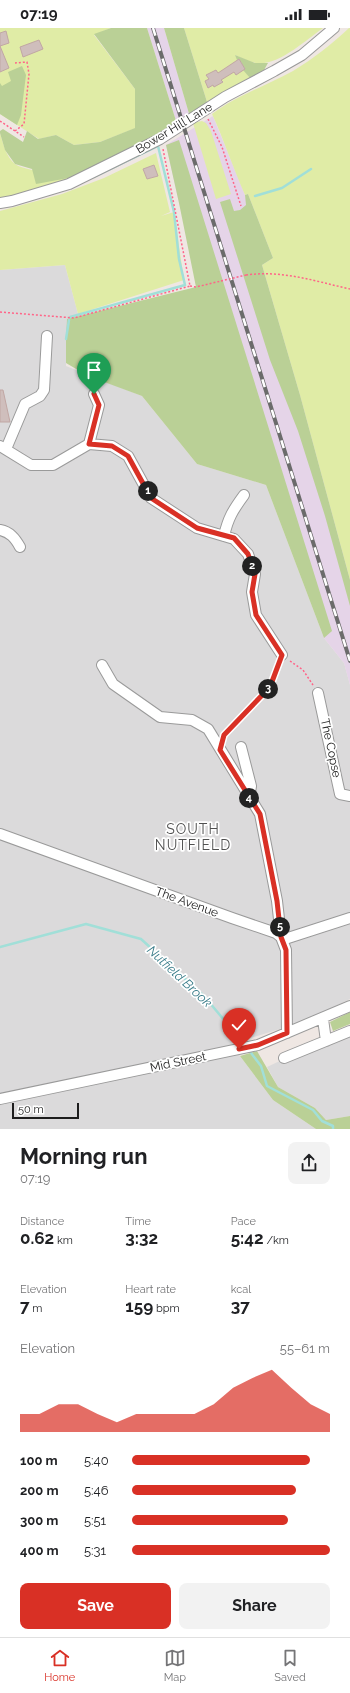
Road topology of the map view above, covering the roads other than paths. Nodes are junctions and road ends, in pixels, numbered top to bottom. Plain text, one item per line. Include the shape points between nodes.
1 (334, 28) edge
2 (0, 204) edge
3 (47, 336) dead end
4 (94, 394) dead end
5 (89, 444) junction
6 (3, 448) edge
7 (244, 495) dead end
8 (0, 530) edge
9 (224, 536) junction
10 (20, 547) dead end
11 (282, 655) road end
12 (102, 665) dead end
13 (318, 692) road end
14 (241, 747) dead end
15 (350, 796) edge
16 (249, 799) junction
17 (0, 834) edge
18 (350, 918) edge
19 (281, 937) junction
20 (350, 1006) edge
21 (323, 1018) junction
22 (350, 1031) edge
23 (287, 1033) junction
24 (326, 1041) junction
25 (284, 1058) dead end
26 (0, 1099) edge

1 - 2 street, Bower Hill Lane via 302,55 225,97 160,139 68,184
3 - 6 street via 44,390 40,396 25,404
4 - 5 street via 99,405
5 - 6 street via 53,465 31,466
5 - 9 street via 112,446 128,456 151,498 197,528
7 - 9 street via 232,511
8 - 10 street via 15,538
9 - 11 street via 234,538 248,554 255,574 252,592 256,615
12 - 16 street via 113,684 160,717 192,720 208,729
13 - 15 street, The Copse via 340,794
14 - 16 street via 251,786
16 - 19 street via 260,814 277,901
17 - 19 street, The Avenue via 276,933
18 - 19 street via 288,938
19 - 23 street via 286,950
20 - 21 street, Mid Street
21 - 23 street, Mid Street
21 - 24 street
22 - 24 street
23 - 26 street, Mid Street via 258,1045
24 - 25 street

